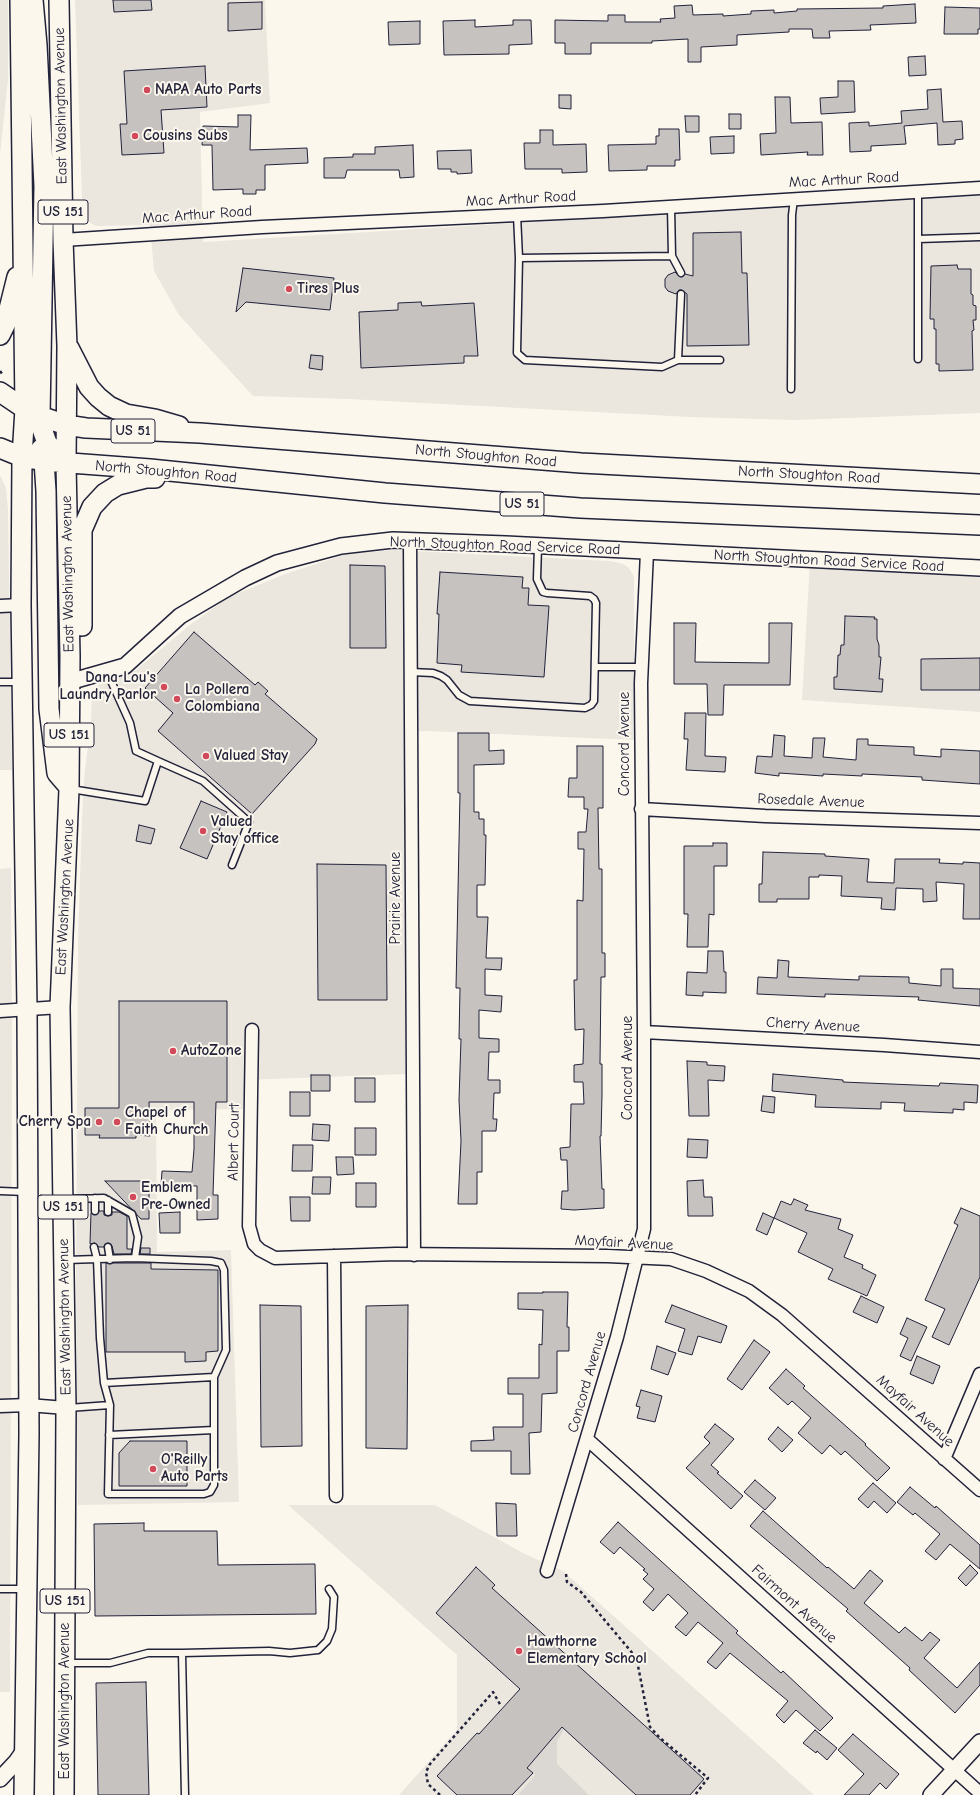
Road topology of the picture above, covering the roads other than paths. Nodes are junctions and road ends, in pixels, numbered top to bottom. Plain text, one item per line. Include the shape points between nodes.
1 (20, 0) edge
2 (33, 0) edge
3 (59, 0) edge
4 (980, 188) edge
5 (918, 192) junction
6 (794, 199) junction
7 (671, 207) junction
8 (517, 215) junction
9 (980, 237) edge
10 (918, 238) junction
11 (63, 240) junction
12 (24, 249) junction
13 (672, 256) junction
14 (520, 258) junction
15 (681, 273) dead end
16 (681, 294) dead end
17 (0, 335) edge
18 (67, 346) junction
19 (918, 359) dead end
20 (678, 360) junction
21 (720, 360) dead end
22 (2, 383) edge
23 (791, 389) dead end
24 (33, 413) junction
25 (66, 425) junction
26 (200, 433) junction
27 (0, 448) edge
28 (22, 457) junction
29 (44, 462) junction
30 (66, 464) junction
31 (234, 478) junction
32 (980, 484) edge
33 (980, 525) edge
34 (410, 541) junction
35 (538, 546) junction
36 (647, 552) junction
37 (980, 568) edge
38 (21, 605) junction
39 (0, 606) edge
40 (70, 656) junction
41 (595, 667) junction
42 (641, 667) junction
43 (107, 672) junction
44 (411, 672) junction
45 (0, 682) edge
46 (22, 682) junction
47 (68, 682) junction
48 (158, 761) junction
49 (70, 789) junction
50 (641, 809) junction
51 (980, 823) edge
52 (232, 865) dead end
53 (60, 1007) junction
54 (27, 1009) junction
55 (0, 1011) edge
56 (252, 1030) dead end
57 (644, 1032) junction
58 (980, 1052) edge
59 (0, 1191) edge
60 (27, 1192) junction
61 (95, 1198) junction
62 (63, 1199) junction
63 (108, 1200) junction
64 (95, 1211) dead end
65 (108, 1212) dead end
66 (94, 1247) dead end
67 (108, 1247) dead end
68 (260, 1250) joint
69 (414, 1255) junction
70 (334, 1256) junction
71 (638, 1257) junction
72 (135, 1258) junction
73 (97, 1259) junction
74 (64, 1260) junction
75 (110, 1260) junction
76 (980, 1374) edge
77 (214, 1377) junction
78 (104, 1383) junction
79 (28, 1405) junction
80 (110, 1405) junction
81 (0, 1406) edge
82 (66, 1408) junction
83 (214, 1430) junction
84 (109, 1436) junction
85 (587, 1439) junction
86 (944, 1459) junction
87 (980, 1490) edge
88 (336, 1496) dead end
89 (547, 1571) dead end
90 (0, 1589) edge
91 (27, 1589) junction
92 (329, 1589) dead end
93 (182, 1653) junction
94 (66, 1663) junction
95 (980, 1742) edge
96 (25, 1749) junction
97 (955, 1770) junction
98 (0, 1778) edge
99 (980, 1792) edge
100 (24, 1795) edge
101 (64, 1795) edge
102 (185, 1795) edge
103 (930, 1795) edge

1 - 12 main road, US 151
2 - 24 main road via 44,186
3 - 11 main road, East Washington Avenue / US 151
4 - 5 street, Mac Arthur Road
5 - 6 street, Mac Arthur Road
5 - 10 lane
6 - 7 street, Mac Arthur Road
6 - 23 lane
7 - 8 street, Mac Arthur Road
7 - 13 lane
8 - 11 street, Mac Arthur Road via 262,227
8 - 14 lane
9 - 10 lane
10 - 19 lane
11 - 18 main road, East Washington Avenue / US 151
12 - 17 main road via 5,325
12 - 24 main road, US 151
13 - 14 lane
13 - 15 lane
14 - 20 lane via 517,353 525,360 662,367
16 - 20 lane
18 - 25 main road, East Washington Avenue / US 151
18 - 26 main road via 89,386 109,406 126,414 155,419
20 - 21 lane
22 - 24 main road, North Stoughton Road / US 51
24 - 25 main road, North Stoughton Road / US 51
24 - 28 main road, US 151
24 - 29 main road
24 - 30 main road via 47,443
25 - 26 main road, North Stoughton Road / US 51 via 114,430
25 - 30 main road, East Washington Avenue / US 151
26 - 32 main road, North Stoughton Road / US 51 via 581,463
27 - 28 main road, North Stoughton Road / US 51
28 - 29 main road, North Stoughton Road / US 51
28 - 38 main road, US 151
29 - 30 main road, North Stoughton Road / US 51
29 - 49 main road via 49,709 57,773
30 - 31 main road, North Stoughton Road / US 51
30 - 40 main road, East Washington Avenue / US 151
31 - 33 main road, North Stoughton Road / US 51 via 385,494 580,508
31 - 40 main road via 146,478 118,485 98,500 82,530 81,643
34 - 35 street, North Stoughton Road Service Road
34 - 43 street, North Stoughton Road Service Road via 393,540 341,546 277,563 239,581 180,616 125,666
34 - 44 street, Prairie Avenue
35 - 36 street, North Stoughton Road Service Road
35 - 41 lane via 537,579 543,592 590,596 596,603
36 - 37 street, North Stoughton Road Service Road
36 - 42 street, Concord Avenue
38 - 39 street
38 - 46 main road, US 151
40 - 47 main road, East Washington Avenue / US 151
41 - 42 lane
41 - 44 lane via 594,700 585,708 470,701 459,695 441,676
42 - 50 street, Concord Avenue
43 - 47 street, North Stoughton Road Service Road
43 - 48 lane via 130,723 136,751
44 - 69 street, Prairie Avenue
45 - 46 lane
46 - 54 main road, US 151
47 - 49 main road, East Washington Avenue / US 151
48 - 49 lane via 145,801
48 - 52 lane via 203,781 249,822
49 - 53 main road, East Washington Avenue / US 151
50 - 51 street, Rosedale Avenue
50 - 57 street, Concord Avenue
53 - 54 street
53 - 62 main road, East Washington Avenue / US 151
54 - 55 street
54 - 60 main road, US 151
56 - 68 street, Albert Court via 249,1226 254,1244
57 - 58 street, Cherry Avenue
57 - 71 street, Concord Avenue via 644,1228
59 - 60 lane
60 - 79 main road, US 151
61 - 62 lane
61 - 63 lane
61 - 64 lane
62 - 74 main road, East Washington Avenue / US 151
63 - 65 lane
63 - 72 lane via 132,1214 138,1237
66 - 73 lane
67 - 75 lane
68 - 70 street, Mayfair Avenue via 275,1258
69 - 70 street, Mayfair Avenue
69 - 71 street, Mayfair Avenue
70 - 88 street
71 - 85 street, Concord Avenue
71 - 86 street, Mayfair Avenue via 671,1259 706,1271 749,1291 799,1328
72 - 75 lane
72 - 77 lane via 221,1263 224,1270 226,1350
73 - 74 lane
73 - 75 lane
73 - 78 lane
74 - 82 main road, East Washington Avenue / US 151
76 - 86 street
77 - 78 lane
77 - 83 lane
78 - 80 lane
79 - 81 street
79 - 82 street
79 - 91 main road, US 151
80 - 82 lane
80 - 84 lane
82 - 94 main road, East Washington Avenue / US 151
83 - 84 lane
83 - 84 lane via 214,1485 210,1492 204,1494 108,1494
85 - 89 street, Concord Avenue
85 - 97 street, Fairmont Avenue
86 - 87 street, Mayfair Avenue
90 - 91 lane
91 - 96 main road, US 151
92 - 93 lane via 334,1597 332,1629 327,1641 318,1650 290,1653
93 - 94 lane via 148,1653 110,1663
93 - 102 lane
94 - 101 main road, East Washington Avenue / US 151
95 - 97 street
96 - 98 street
96 - 100 main road, US 151
97 - 99 street, Fairmont Avenue
97 - 103 street

